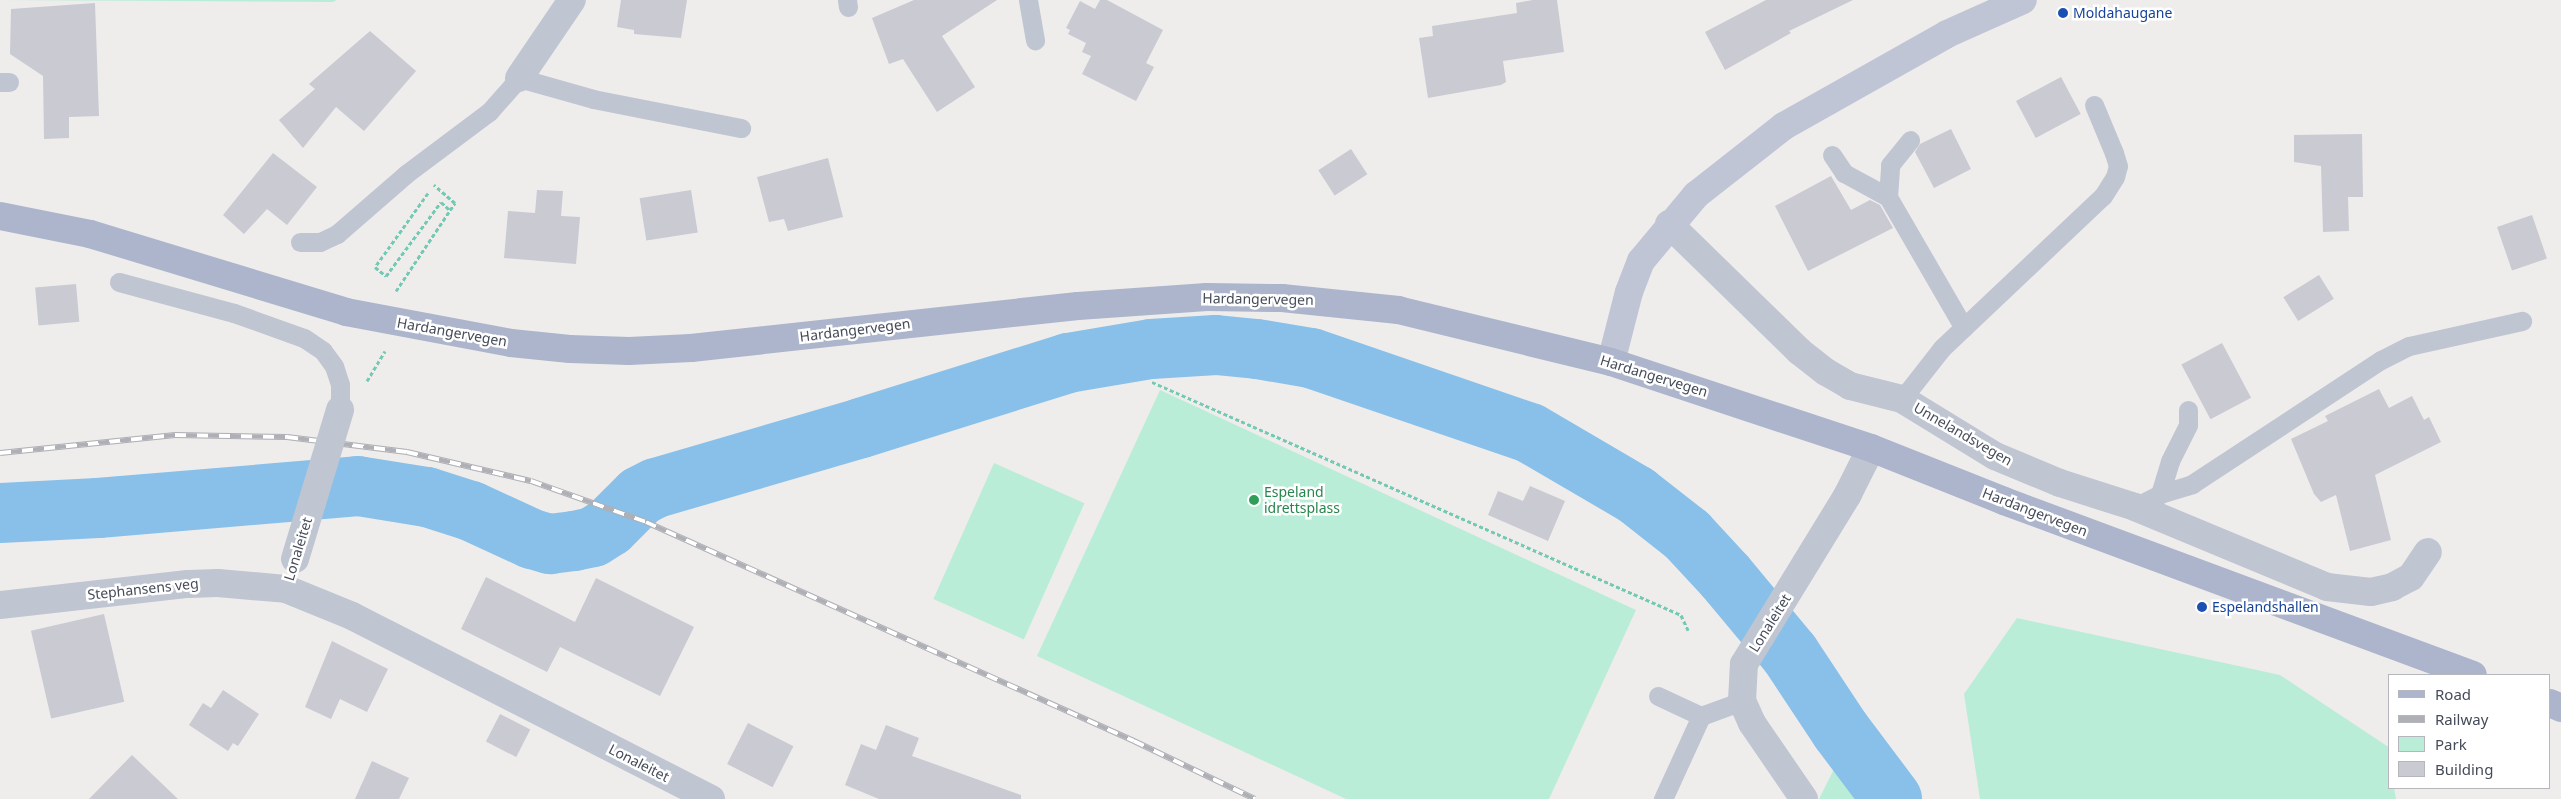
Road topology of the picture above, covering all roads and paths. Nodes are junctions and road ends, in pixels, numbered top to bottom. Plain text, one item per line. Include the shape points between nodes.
1 (572, 0) edge
2 (1028, 0) edge
3 (2023, 0) edge
4 (1035, 40) dead end
5 (519, 78) junction
6 (2094, 105) dead end
7 (741, 128) dead end
8 (1910, 140) dead end
9 (1832, 155) dead end
10 (440, 178) dead end
11 (434, 185) junction
12 (1888, 197) junction
13 (450, 210) junction
14 (0, 216) edge
15 (1669, 224) junction
16 (300, 242) dead end
17 (119, 282) dead end
18 (394, 296) dead end
19 (2522, 321) dead end
20 (1964, 328) junction
21 (1611, 362) junction
22 (1152, 382) dead end
23 (1902, 399) junction
24 (340, 410) joint
25 (2188, 410) dead end
26 (1871, 448) junction
27 (2160, 494) junction
28 (2136, 507) junction
29 (2428, 552) dead end
30 (286, 589) junction
31 (0, 605) edge
32 (1688, 630) dead end
33 (2470, 674) edge
34 (1658, 696) dead end
35 (1742, 701) junction
36 (1701, 716) junction
37 (711, 799) edge
38 (1663, 799) edge
39 (1804, 799) edge

1 - 5 street
2 - 4 lane
3 - 15 main road via 1947,34 1784,126 1721,174
5 - 7 lane via 594,99
5 - 16 lane via 489,112 406,174 338,234 320,242
6 - 20 lane via 2118,166 2115,178 2102,196
8 - 12 lane via 1890,164
9 - 12 lane via 1844,173
10 - 11 path
11 - 13 path via 455,203
11 - 13 path via 375,267 386,276 441,202
12 - 20 lane
13 - 18 path
14 - 21 main road, Hardangervegen via 90,234 346,312 511,342 570,349 691,348 1078,306 1207,297 1282,298 1398,310
15 - 21 main road via 1641,261 1629,292
15 - 23 street, Unnelandsvegen via 1800,351 1826,372 1850,386
17 - 24 lane, Lonaleitet via 215,307 304,338 323,351 334,366 340,385
19 - 27 lane via 2409,346 2373,365 2192,484
20 - 23 lane via 1942,348
21 - 26 main road, Hardangervegen
22 - 32 path via 1681,616
23 - 28 street, Unnelandsvegen via 1996,456 2060,483
24 - 30 street, Lonaleitet, bridge
25 - 27 lane via 2188,425 2170,460
26 - 33 main road, Hardangervegen via 2004,501
26 - 35 street, Lonaleitet via 1848,494 1744,664
27 - 28 lane
28 - 29 street, Unnelandsvegen via 2290,574 2326,587 2350,591 2372,592 2411,578
30 - 31 street, Stephansens veg via 218,583 188,584
30 - 37 street, Lonaleitet via 352,616
34 - 36 lane
35 - 36 lane
35 - 39 street, Lonaleitet via 1752,723
36 - 38 lane

